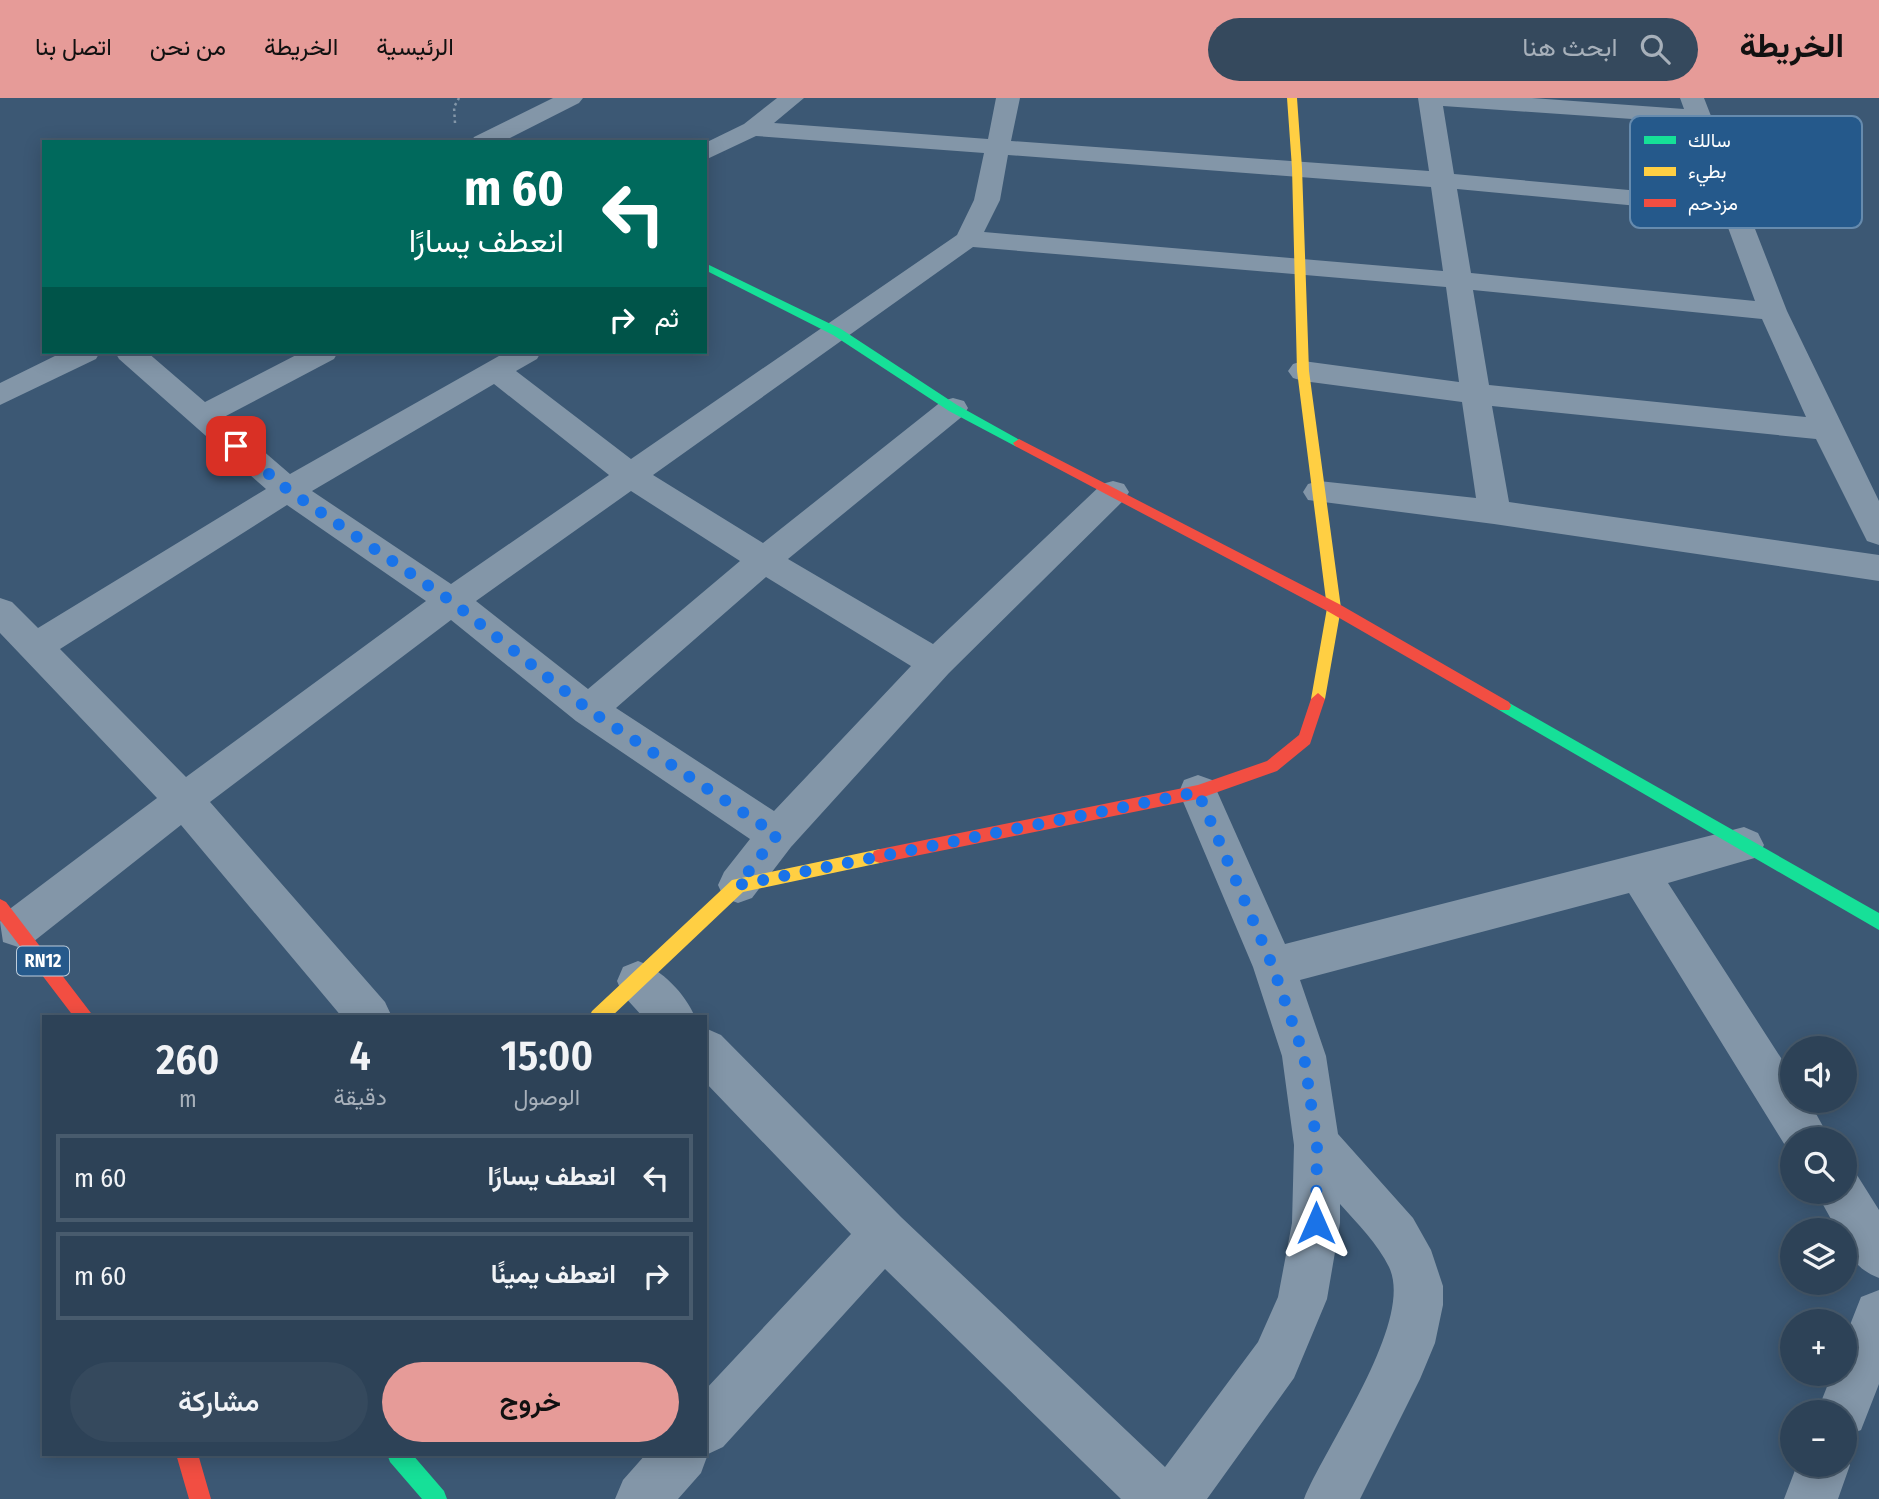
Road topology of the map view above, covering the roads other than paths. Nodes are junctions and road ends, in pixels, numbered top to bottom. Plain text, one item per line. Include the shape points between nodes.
1 (570, 98) edge
2 (792, 98) edge
3 (1008, 98) edge
4 (1292, 98) edge
5 (1432, 98) edge
6 (1478, 99) edge
7 (1696, 107) edge
8 (752, 129) junction
9 (487, 140) edge
10 (1000, 147) junction
11 (707, 152) edge
12 (1297, 168) junction
13 (1443, 180) junction
14 (1630, 197) edge
15 (1741, 228) edge
16 (968, 239) junction
17 (1301, 265) junction
18 (707, 267) edge
19 (1458, 281) junction
20 (1773, 311) junction
21 (837, 332) junction
22 (82, 354) edge
23 (131, 354) edge
24 (320, 354) edge
25 (524, 354) edge
26 (496, 370) junction
27 (1303, 371) junction
28 (1476, 394) junction
29 (0, 395) edge
30 (953, 408) junction
31 (202, 416) junction
32 (1827, 430) junction
33 (631, 476) junction
34 (288, 490) junction
35 (1113, 492) junction
36 (1319, 492) junction
37 (1494, 512) junction
38 (1879, 533) edge
39 (764, 560) junction
40 (1879, 568) edge
41 (451, 601) junction
42 (1334, 608) junction
43 (0, 611) edge
44 (35, 647) junction
45 (936, 663) junction
46 (589, 710) junction
47 (1198, 792) junction
48 (184, 800) junction
49 (777, 835) junction
50 (1744, 845) junction
51 (1638, 872) junction
52 (738, 885) junction
53 (9, 917) edge
54 (1879, 922) edge
55 (1273, 967) junction
56 (638, 981) junction
57 (83, 1015) edge
58 (368, 1015) edge
59 (600, 1015) edge
60 (671, 1015) edge
61 (707, 1052) edge
62 (1799, 1127) edge
63 (1317, 1145) junction
64 (1848, 1204) edge
65 (884, 1234) junction
66 (1879, 1254) edge
67 (1879, 1315) edge
68 (1847, 1400) edge
69 (707, 1427) edge
70 (188, 1456) edge
71 (400, 1456) edge
72 (680, 1456) edge
73 (1819, 1477) edge
74 (201, 1499) edge
75 (436, 1499) edge
76 (642, 1499) edge
77 (1159, 1499) edge
78 (1174, 1499) edge
79 (1331, 1499) edge
80 (1811, 1499) edge

1 - 9 street
2 - 8 street
3 - 10 street
4 - 12 street
5 - 6 street
5 - 13 street
6 - 7 street
8 - 10 street
8 - 11 street
10 - 12 street
10 - 16 street via 986,200
12 - 13 street
12 - 17 street
13 - 14 street
13 - 19 street
15 - 20 street
16 - 17 street
16 - 21 street
17 - 19 street
17 - 27 street
18 - 21 street
19 - 20 street
19 - 28 street
20 - 32 street
21 - 30 street
21 - 33 street
22 - 29 street
23 - 31 street
24 - 31 street
25 - 26 street
26 - 33 street
26 - 34 street
27 - 28 street
27 - 36 street
28 - 32 street
28 - 37 street
30 - 35 street
30 - 39 street
31 - 34 street
32 - 38 street
33 - 39 street
33 - 41 street
34 - 41 street
34 - 44 street
35 - 42 street
35 - 45 street
36 - 37 street
36 - 42 street
37 - 40 street
39 - 45 street
39 - 46 street
41 - 46 street
41 - 48 street
42 - 47 street via 1320,692 1305,739 1272,766
42 - 50 street
43 - 44 street
44 - 48 street
45 - 49 street
46 - 49 street
47 - 52 street
47 - 55 street
48 - 53 street
48 - 58 street
49 - 52 street
50 - 51 street
50 - 54 street
51 - 55 street
51 - 62 street
52 - 56 street
53 - 57 street, RN12
55 - 63 street via 1304,1056
56 - 59 street
56 - 60 street
61 - 65 street
63 - 78 street via 1316,1223 1303,1299 1276,1360
63 - 79 street via 1401,1242 1414,1266 1419,1291 1407,1350
64 - 66 street
65 - 69 street
65 - 77 street
67 - 68 street
70 - 74 street
71 - 75 street
72 - 76 street
73 - 80 street

